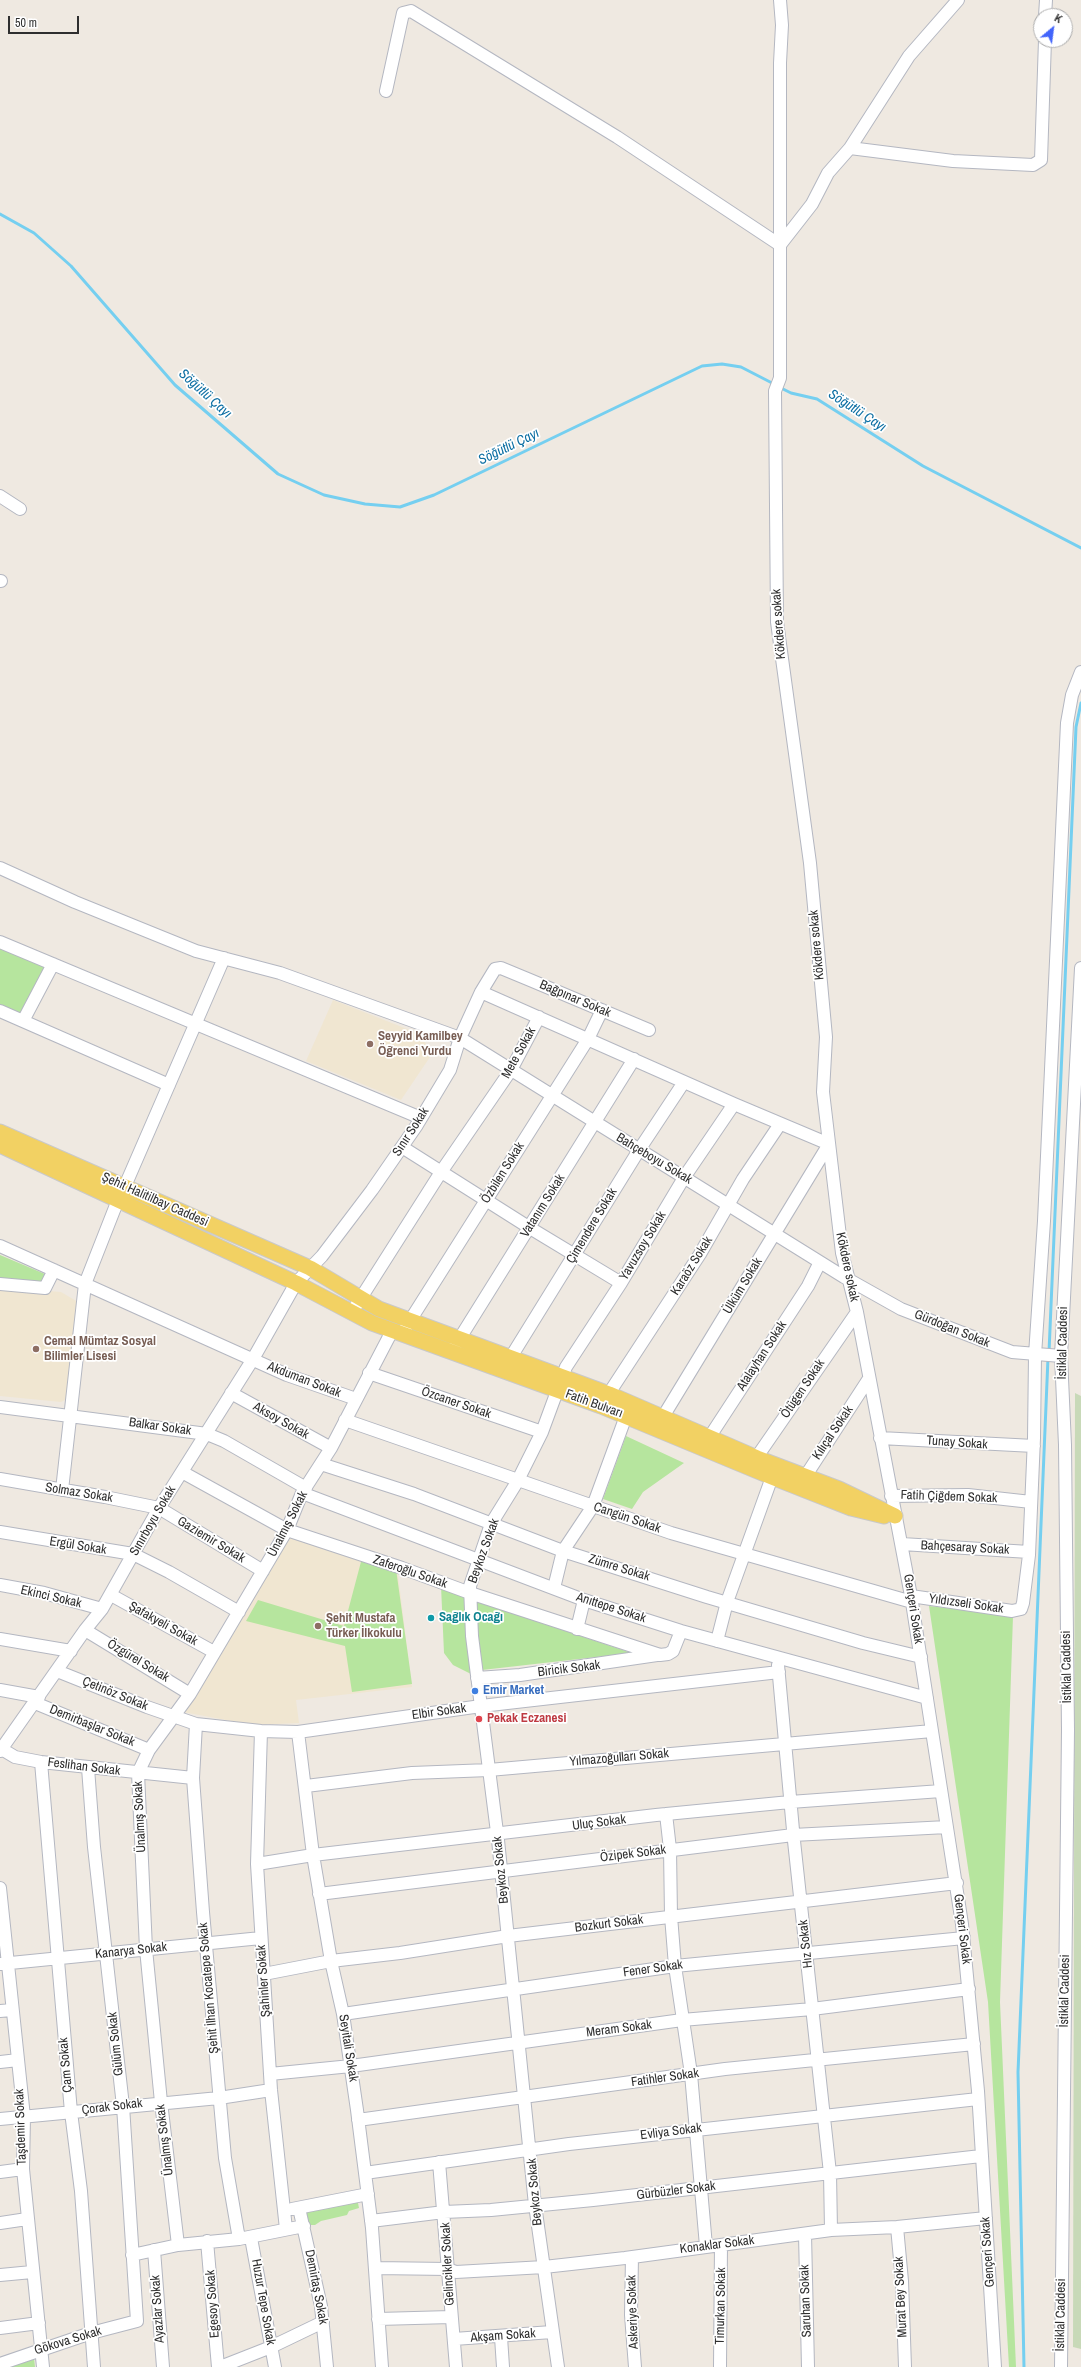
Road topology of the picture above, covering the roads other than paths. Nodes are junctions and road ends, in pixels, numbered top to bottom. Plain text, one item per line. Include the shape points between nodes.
1 (780, 0) edge
2 (958, 0) edge
3 (1045, 48) edge
4 (386, 91) dead end
5 (850, 148) junction
6 (780, 246) junction
7 (0, 496) edge
8 (20, 509) dead end
9 (1081, 672) edge
10 (0, 868) edge
11 (0, 942) edge
12 (224, 958) junction
13 (53, 964) junction
14 (501, 968) joint
15 (1081, 968) edge
16 (481, 992) junction
17 (602, 1010) junction
18 (0, 1011) edge
19 (539, 1017) junction
20 (23, 1022) junction
21 (195, 1024) junction
22 (649, 1030) dead end
23 (460, 1038) junction
24 (588, 1039) junction
25 (634, 1059) junction
26 (511, 1070) junction
27 (684, 1082) junction
28 (169, 1085) junction
29 (552, 1097) junction
30 (734, 1104) junction
31 (421, 1118) junction
32 (594, 1124) junction
33 (780, 1124) junction
34 (0, 1132) edge
35 (829, 1144) junction
36 (0, 1145) edge
37 (402, 1147) junction
38 (639, 1150) junction
39 (441, 1172) junction
40 (685, 1176) junction
41 (125, 1186) junction
42 (118, 1200) junction
43 (486, 1200) junction
44 (729, 1206) junction
45 (530, 1228) junction
46 (774, 1233) junction
47 (0, 1246) edge
48 (574, 1255) junction
49 (820, 1262) junction
50 (310, 1268) junction
51 (54, 1270) junction
52 (849, 1280) junction
53 (296, 1283) junction
54 (621, 1283) junction
55 (0, 1284) edge
56 (86, 1284) junction
57 (360, 1298) junction
58 (352, 1312) junction
59 (857, 1312) junction
60 (410, 1321) junction
61 (396, 1332) junction
62 (459, 1339) junction
63 (451, 1352) junction
64 (1036, 1355) junction
65 (1058, 1356) junction
66 (510, 1358) junction
67 (253, 1359) junction
68 (502, 1372) junction
69 (369, 1373) junction
70 (562, 1377) junction
71 (868, 1380) junction
72 (556, 1391) junction
73 (231, 1393) junction
74 (356, 1399) junction
75 (605, 1400) junction
76 (0, 1408) edge
77 (72, 1415) junction
78 (626, 1416) junction
79 (345, 1420) junction
80 (660, 1423) junction
81 (542, 1432) junction
82 (207, 1434) junction
83 (880, 1438) junction
84 (706, 1443) junction
85 (1034, 1446) junction
86 (331, 1448) junction
87 (753, 1462) junction
88 (321, 1464) junction
89 (182, 1472) junction
90 (772, 1478) junction
91 (0, 1479) edge
92 (517, 1482) junction
93 (801, 1482) junction
94 (62, 1490) junction
95 (304, 1491) junction
96 (890, 1496) junction
97 (1031, 1502) junction
98 (593, 1506) junction
99 (159, 1508) junction
100 (895, 1516) junction
101 (491, 1524) junction
102 (287, 1530) junction
103 (0, 1532) edge
104 (902, 1544) junction
105 (563, 1551) junction
106 (1029, 1552) junction
107 (133, 1554) junction
108 (744, 1555) junction
109 (478, 1560) junction
110 (263, 1571) junction
111 (0, 1586) edge
112 (554, 1588) junction
113 (470, 1593) junction
114 (111, 1595) junction
115 (912, 1599) junction
116 (584, 1600) junction
117 (727, 1602) junction
118 (102, 1609) junction
119 (239, 1612) junction
120 (577, 1629) junction
121 (85, 1630) junction
122 (681, 1631) junction
123 (0, 1639) edge
124 (717, 1641) junction
125 (71, 1651) junction
126 (214, 1652) junction
127 (660, 1655) junction
128 (921, 1657) junction
129 (777, 1658) junction
130 (57, 1671) junction
131 (779, 1672) junction
132 (478, 1678) junction
133 (0, 1690) edge
134 (190, 1694) junction
135 (927, 1698) junction
136 (37, 1700) junction
137 (481, 1706) junction
138 (172, 1715) junction
139 (196, 1724) junction
140 (262, 1731) junction
141 (932, 1731) junction
142 (298, 1732) junction
143 (785, 1743) junction
144 (0, 1750) edge
145 (149, 1750) junction
146 (41, 1762) junction
147 (88, 1768) junction
148 (489, 1770) junction
149 (138, 1773) junction
150 (193, 1778) junction
151 (306, 1786) junction
152 (941, 1791) junction
153 (790, 1802) junction
154 (666, 1814) junction
155 (947, 1827) junction
156 (497, 1834) junction
157 (793, 1834) junction
158 (670, 1849) junction
159 (313, 1855) junction
160 (257, 1864) junction
161 (501, 1870) junction
162 (957, 1883) junction
163 (0, 1888) edge
164 (320, 1894) junction
165 (801, 1900) junction
166 (1, 1903) edge
167 (670, 1916) junction
168 (508, 1936) junction
169 (261, 1938) junction
170 (964, 1938) junction
171 (205, 1943) junction
172 (146, 1949) junction
173 (807, 1952) junction
174 (105, 1954) junction
175 (57, 1959) junction
176 (331, 1961) junction
177 (4, 1963) edge
178 (675, 1966) junction
179 (264, 1974) junction
180 (513, 1988) junction
181 (970, 1989) junction
182 (812, 2008) junction
183 (12, 2010) junction
184 (0, 2011) edge
185 (343, 2014) junction
186 (682, 2020) junction
187 (519, 2042) junction
188 (974, 2044) junction
189 (18, 2060) junction
190 (816, 2061) junction
191 (0, 2062) edge
192 (351, 2066) junction
193 (270, 2074) junction
194 (691, 2074) junction
195 (271, 2090) junction
196 (525, 2097) junction
197 (219, 2098) junction
198 (978, 2098) junction
199 (161, 2102) junction
200 (122, 2106) junction
201 (71, 2112) junction
202 (823, 2114) junction
203 (24, 2117) junction
204 (0, 2119) edge
205 (358, 2120) junction
206 (696, 2129) junction
207 (531, 2150) junction
208 (981, 2156) junction
209 (439, 2162) junction
210 (23, 2169) junction
211 (0, 2172) edge
212 (830, 2172) junction
213 (365, 2173) junction
214 (701, 2188) junction
215 (368, 2194) junction
216 (535, 2205) junction
217 (299, 2208) junction
218 (285, 2209) junction
219 (444, 2212) junction
220 (986, 2218) junction
221 (27, 2220) junction
222 (371, 2221) junction
223 (0, 2223) edge
224 (304, 2226) junction
225 (897, 2227) junction
226 (286, 2230) junction
227 (831, 2230) junction
228 (805, 2234) junction
229 (251, 2238) junction
230 (239, 2239) junction
231 (207, 2241) junction
232 (178, 2245) junction
233 (722, 2245) junction
234 (706, 2246) junction
235 (154, 2250) junction
236 (132, 2255) junction
237 (632, 2257) junction
238 (544, 2267) junction
239 (375, 2268) junction
240 (448, 2269) junction
241 (32, 2272) junction
242 (0, 2275) edge
243 (451, 2317) junction
244 (378, 2318) junction
245 (137, 2321) joint
246 (323, 2322) junction
247 (39, 2323) junction
248 (0, 2328) edge
249 (552, 2332) junction
250 (91, 2333) junction
251 (501, 2338) junction
252 (454, 2339) junction
253 (271, 2347) junction
254 (40, 2349) junction
255 (0, 2364) edge
256 (43, 2367) edge
257 (94, 2367) edge
258 (163, 2367) edge
259 (219, 2367) edge
260 (275, 2367) edge
261 (327, 2367) edge
262 (382, 2367) edge
263 (456, 2367) edge
264 (502, 2367) edge
265 (558, 2367) edge
266 (635, 2367) edge
267 (720, 2367) edge
268 (808, 2367) edge
269 (904, 2367) edge
270 (995, 2367) edge
271 (1061, 2367) edge

1 - 6 street
2 - 5 street via 909,56
3 - 5 street via 1042,160 1033,165 953,161
4 - 6 street via 403,13 411,11 617,137
5 - 6 street via 828,173 812,204
6 - 35 street, Kökdere sokak via 780,378 775,391 776,622 810,863 826,1037 823,1092
7 - 8 street
9 - 64 street via 1072,695 1066,723
10 - 12 street, Bahçeboyu Sokak via 196,951
11 - 13 street
12 - 21 street
12 - 23 street, Bahçeboyu Sokak via 280,973
13 - 20 street
13 - 21 street
14 - 16 street, Sınır Sokak via 495,969
14 - 17 street, Bağpınar Sokak
15 - 65 street, İstiklal Caddesi
16 - 19 street
16 - 23 street, Sınır Sokak
17 - 22 street, Bağpınar Sokak
17 - 24 street, Özbilen Sokak
18 - 20 street
19 - 24 street, Mete Sokak
19 - 26 street, Mete Sokak
20 - 28 street
21 - 28 street
21 - 31 street
23 - 26 street, Bahçeboyu Sokak
23 - 31 street, Sınır Sokak via 450,1070
24 - 25 street, Mete Sokak
24 - 29 street, Özbilen Sokak
25 - 27 street, Mete Sokak
25 - 32 street, Vatanım Sokak
26 - 29 street, Bahçeboyu Sokak
26 - 39 street, Mete Sokak
27 - 30 street, Mete Sokak
27 - 38 street, Çimendere Sokak
28 - 41 street
29 - 32 street, Bahçeboyu Sokak
29 - 43 street, Özbilen Sokak
30 - 33 street, Mete Sokak
30 - 40 street, Yavuzsoy Sokak
31 - 37 street, Sınır Sokak
32 - 38 street, Bahçeboyu Sokak
32 - 45 street, Vatanım Sokak
33 - 35 street, Mete Sokak
33 - 44 street, Karaöz Sokak
34 - 41 main road, Şehit Halitilbay Caddesi
35 - 46 street, Ülküm Sokak
35 - 52 street, Kökdere sokak via 842,1252
36 - 42 main road, Şehit Halitilbay Caddesi
37 - 39 street
37 - 50 street, Sınır Sokak via 372,1190
38 - 40 street, Bahçeboyu Sokak
38 - 48 street, Çimendere Sokak
39 - 43 street
39 - 57 street, Mete Sokak
40 - 44 street, Bahçeboyu Sokak
40 - 54 street, Yavuzsoy Sokak
41 - 50 main road, Şehit Halitilbay Caddesi
42 - 53 main road, Şehit Halitilbay Caddesi
42 - 56 street
43 - 45 street
43 - 60 street, Özbilen Sokak
44 - 46 street, Bahçeboyu Sokak
44 - 75 street, Karaöz Sokak
45 - 48 street
45 - 62 street, Vatanım Sokak
46 - 49 street, Bahçeboyu Sokak
46 - 80 street, Ülküm Sokak
47 - 51 street, Akduman Sokak
48 - 54 street
48 - 66 street, Çimendere Sokak
49 - 52 street, Bahçeboyu Sokak
49 - 84 street, Atalayhan Sokak via 808,1286
50 - 53 street, Sınır Sokak
50 - 57 main road, Şehit Halitilbay Caddesi
51 - 55 street via 45,1288
51 - 56 street, Akduman Sokak
52 - 59 street, Kökdere sokak
52 - 64 street, Gürdoğan Sokak via 901,1309 1012,1352
53 - 58 main road, Fatih Bulvarı
53 - 67 street, Sınırboyu Sokak
54 - 70 street, Yavuzsoy Sokak
56 - 67 street, Akduman Sokak
56 - 77 street
57 - 58 street, Mete Sokak
57 - 60 main road, Şehit Halitilbay Caddesi via 379,1310
58 - 61 main road, Fatih Bulvarı
59 - 71 street, Kökdere sokak
59 - 87 street, Ötügen Sokak
60 - 61 street, Özbilen Sokak
60 - 62 main road, Şehit Halitilbay Caddesi
61 - 63 main road, Fatih Bulvarı
61 - 69 street, Ünalmış Sokak
62 - 63 street, Vatanım Sokak
62 - 66 main road, Şehit Halitilbay Caddesi
63 - 68 main road, Fatih Bulvarı
64 - 65 street, Gürdoğan Sokak
64 - 85 street
65 - 271 street, İstiklal Caddesi via 1065,1445 1068,1730
66 - 68 street, Çimendere Sokak
66 - 70 main road, Şehit Halitilbay Caddesi
67 - 73 street, Sınırboyu Sokak
67 - 74 street, Akduman Sokak via 287,1375
68 - 72 main road, Fatih Bulvarı
69 - 74 street, Ünalmış Sokak
69 - 81 street, Özcaner Sokak
70 - 72 street, Yavuzsoy Sokak
70 - 75 main road, Şehit Halitilbay Caddesi
71 - 83 street, Kökdere sokak
71 - 93 street, Kılıçal Sokak
72 - 75 main road, Fatih Bulvarı
72 - 81 street, Beykoz Sokak
73 - 82 street, Sınırboyu Sokak
73 - 86 street, Aksoy Sokak
74 - 79 street, Ünalmış Sokak
75 - 78 main road, Fatih Bulvarı
75 - 80 main road
76 - 77 street, Balkar Sokak
77 - 82 street, Balkar Sokak
77 - 94 street
78 - 80 main road, Fatih Bulvarı
78 - 98 street
79 - 86 street, Ünalmış Sokak
79 - 92 street, Cangün Sokak
80 - 84 main road
81 - 92 street, Beykoz Sokak
82 - 89 street, Sınırboyu Sokak
82 - 95 street, Balkar Sokak via 224,1441
83 - 85 street, Tunay Sokak
83 - 96 street, Kökdere sokak
84 - 87 main road
85 - 97 street
86 - 88 street, Ünalmış Sokak
87 - 90 main road
87 - 93 main road
88 - 95 street, Ünalmış Sokak
88 - 101 street, Zümre Sokak via 414,1494
89 - 99 street, Sınırboyu Sokak
89 - 102 street, Zaferoğlu Sokak
90 - 93 main road
90 - 108 street
91 - 94 street, Solmaz Sokak
92 - 98 street, Cangün Sokak
92 - 101 street, Beykoz Sokak
93 - 100 main road via 864,1500
94 - 99 street, Solmaz Sokak
95 - 102 street, Ünalmış Sokak
95 - 109 street, Anıttepe Sokak
96 - 97 street, Fatih Çiğdem Sokak via 968,1495
96 - 100 street, Gençeri Sokak
97 - 106 street
98 - 105 street
98 - 108 street, Cangün Sokak
99 - 107 street, Sınırboyu Sokak
99 - 110 street, Gaziemir Sokak
100 - 104 street, Gençeri Sokak
101 - 105 street, Zümre Sokak
101 - 109 street, Beykoz Sokak
102 - 110 street, Ünalmış Sokak
102 - 113 street, Zaferoğlu Sokak
103 - 107 street, Ergül Sokak
104 - 106 street, Bahçesaray Sokak
104 - 115 street, Gençeri Sokak
105 - 112 street
105 - 117 street, Zümre Sokak
106 - 115 street, Yıldızseli Sokak via 1020,1609 1012,1611
107 - 114 street, Sınırboyu Sokak
107 - 119 street, Ergül Sokak
108 - 115 street, Cangün Sokak
108 - 117 street
109 - 112 street, Anıttepe Sokak
109 - 113 street, Beykoz Sokak
110 - 119 street, Ünalmış Sokak
111 - 118 street, Ekinci Sokak via 44,1593
112 - 116 street, Anıttepe Sokak
113 - 120 street, Zaferoğlu Sokak
113 - 132 street, Beykoz Sokak
114 - 118 street, Sınırboyu Sokak
114 - 126 street, Şafakyeli Sokak
115 - 128 street, Gençeri Sokak
116 - 120 street
116 - 122 street, Anıttepe Sokak
117 - 124 street
117 - 128 street, Zümre Sokak via 863,1643
118 - 121 street, Sınırboyu Sokak
119 - 126 street, Ünalmış Sokak
120 - 127 street, Zaferoğlu Sokak
121 - 125 street, Sınırboyu Sokak
121 - 134 street, Özgürel Sokak
122 - 124 street, Anıttepe Sokak
122 - 127 street via 673,1651
123 - 125 street
124 - 129 street, Anıttepe Sokak
125 - 130 street, Sınırboyu Sokak
126 - 134 street, Ünalmış Sokak
127 - 132 street, Biricik Sokak
128 - 135 street, Gençeri Sokak
129 - 131 street, Hız Sokak
129 - 135 street, Anıttepe Sokak
130 - 136 street, Sınırboyu Sokak
130 - 138 street, Çetinöz Sokak
131 - 137 street, Elbir Sokak
131 - 143 street, Hız Sokak
132 - 137 street, Beykoz Sokak
133 - 136 street, Demirbaşlar Sokak
134 - 138 street, Ünalmış Sokak
135 - 141 street, Gençeri Sokak
136 - 144 street, Sınırboyu Sokak
136 - 145 street, Demirbaşlar Sokak via 87,1725
137 - 142 street, Elbir Sokak
137 - 148 street, Beykoz Sokak
138 - 139 street, Elbir Sokak
138 - 145 street, Ünalmış Sokak
139 - 140 street, Elbir Sokak
139 - 150 street, Şehit İlhan Kocatepe Sokak
140 - 142 street, Elbir Sokak
140 - 160 street, Şahinler Sokak
141 - 143 street, Yılmazoğulları Sokak
141 - 152 street, Gençeri Sokak
142 - 151 street, Seyitali Sokak
143 - 148 street, Yılmazoğulları Sokak
143 - 153 street, Hız Sokak
144 - 146 street, Feslihan Sokak via 15,1757
145 - 149 street, Ünalmış Sokak
146 - 147 street, Feslihan Sokak
146 - 175 street, Çam Sokak
147 - 149 street, Feslihan Sokak
147 - 174 street, Gülüm Sokak
148 - 151 street, Yılmazoğulları Sokak via 412,1773
148 - 156 street, Beykoz Sokak
149 - 150 street, Feslihan Sokak
149 - 172 street, Ünalmış Sokak
150 - 171 street, Şehit İlhan Kocatepe Sokak
151 - 159 street, Seyitali Sokak
152 - 153 street, Uluç Sokak
152 - 155 street, Gençeri Sokak
153 - 154 street, Uluç Sokak
153 - 157 street, Hız Sokak
154 - 156 street, Uluç Sokak
154 - 158 street
155 - 157 street, Özipek Sokak
155 - 162 street, Gençeri Sokak
156 - 159 street, Uluç Sokak
156 - 161 street, Beykoz Sokak
157 - 158 street, Özipek Sokak
157 - 165 street, Hız Sokak
158 - 161 street, Özipek Sokak
158 - 167 street
159 - 160 street, Uluç Sokak
159 - 164 street, Seyitali Sokak
160 - 169 street, Şahinler Sokak
161 - 164 street, Özipek Sokak
161 - 168 street, Beykoz Sokak
162 - 165 street, Bozkurt Sokak
162 - 170 street, Gençeri Sokak
163 - 166 street, Taşdemir Sokak
164 - 176 street, Seyitali Sokak
165 - 167 street, Bozkurt Sokak
165 - 173 street, Hız Sokak
166 - 177 street, Taşdemir Sokak
167 - 168 street, Bozkurt Sokak
167 - 178 street
168 - 176 street, Bozkurt Sokak
168 - 180 street, Beykoz Sokak
169 - 171 street, Kanarya Sokak
169 - 179 street, Şahinler Sokak
170 - 173 street, Fener Sokak
170 - 181 street, Gençeri Sokak
171 - 172 street, Kanarya Sokak
171 - 197 street, Şehit İlhan Kocatepe Sokak
172 - 174 street, Kanarya Sokak
172 - 199 street, Ünalmış Sokak
173 - 178 street, Fener Sokak
173 - 182 street, Hız Sokak
174 - 175 street, Kanarya Sokak
174 - 200 street, Gülüm Sokak
175 - 177 street, Kanarya Sokak
175 - 201 street, Çam Sokak
176 - 179 street, Bozkurt Sokak
176 - 185 street, Seyitali Sokak
177 - 183 street, Taşdemir Sokak
178 - 180 street, Fener Sokak
178 - 186 street
179 - 193 street, Şahinler Sokak
180 - 185 street, Fener Sokak
180 - 187 street, Beykoz Sokak
181 - 182 street, Meram Sokak
181 - 188 street, Gençeri Sokak
182 - 186 street, Meram Sokak
182 - 190 street, Hız Sokak
183 - 184 street
183 - 189 street, Taşdemir Sokak
185 - 192 street, Seyitali Sokak
186 - 187 street, Meram Sokak
186 - 194 street
187 - 192 street, Meram Sokak
187 - 196 street, Beykoz Sokak
188 - 190 street, Fatihler Sokak
188 - 198 street, Gençeri Sokak
189 - 191 street
189 - 203 street, Taşdemir Sokak
190 - 194 street, Fatihler Sokak
190 - 202 street, Hız Sokak
192 - 193 street, Meram Sokak
192 - 205 street, Seyitali Sokak
193 - 195 street, Şahinler Sokak
194 - 196 street, Fatihler Sokak
194 - 206 street
195 - 197 street, Çorak Sokak
195 - 218 street, Şahinler Sokak
196 - 205 street, Fatihler Sokak
196 - 207 street, Beykoz Sokak
197 - 199 street, Çorak Sokak
197 - 230 street, Şehit İlhan Kocatepe Sokak via 225,2158
198 - 202 street, Evliya Sokak
198 - 208 street, Gençeri Sokak
199 - 200 street, Çorak Sokak
199 - 232 street, Ünalmış Sokak
200 - 201 street, Çorak Sokak
200 - 236 street, Gülüm Sokak
201 - 203 street, Çorak Sokak
201 - 250 street, Çam Sokak via 81,2191
202 - 206 street, Evliya Sokak
202 - 212 street, Hız Sokak
203 - 204 street, Çorak Sokak
203 - 210 street, Taşdemir Sokak
205 - 213 street, Seyitali Sokak
206 - 207 street, Evliya Sokak
206 - 214 street
207 - 209 street, Evliya Sokak
207 - 216 street, Beykoz Sokak
208 - 212 street, Gürbüzler Sokak
208 - 220 street, Gençeri Sokak
209 - 213 street, Evliya Sokak
209 - 219 street, Gelincikler Sokak
210 - 211 street
210 - 221 street, Taşdemir Sokak
212 - 214 street, Gürbüzler Sokak
212 - 227 street, Hız Sokak
213 - 215 street, Seyitali Sokak
214 - 216 street, Gürbüzler Sokak
214 - 234 street
215 - 217 street
215 - 222 street, Seyitali Sokak
216 - 219 street, Gürbüzler Sokak
216 - 238 street, Beykoz Sokak
217 - 218 street
217 - 224 street, Demirtaş Sokak
218 - 226 street, Şahinler Sokak
219 - 222 street, Gürbüzler Sokak
219 - 240 street, Gelincikler Sokak
220 - 225 street, Konaklar Sokak
220 - 270 street, Gençeri Sokak
221 - 223 street
221 - 241 street, Taşdemir Sokak
222 - 239 street, Seyitali Sokak
224 - 226 street
224 - 246 street, Demirtaş Sokak
225 - 227 street, Konaklar Sokak
225 - 269 street, Murat Bey Sokak via 902,2281
226 - 229 street
227 - 228 street, Konaklar Sokak
228 - 233 street, Konaklar Sokak
228 - 268 street, Saruhan Sokak
229 - 230 street
229 - 253 street, Huzur Tepe Sokak
230 - 231 street
231 - 232 street
231 - 259 street, Egesoy Sokak
232 - 235 street
233 - 234 street, Konaklar Sokak
233 - 267 street, Timurkan Sokak
234 - 237 street, Konaklar Sokak
235 - 236 street
235 - 258 street, Ayazlar Sokak
236 - 245 street, Gülüm Sokak
237 - 238 street, Konaklar Sokak
237 - 266 street, Askeriye Sokak via 631,2315
238 - 240 street, Konaklar Sokak via 456,2272
238 - 249 street, Beykoz Sokak
239 - 240 street, Konaklar Sokak
239 - 244 street, Seyitali Sokak
240 - 243 street, Gelincikler Sokak
241 - 242 street
241 - 247 street, Taşdemir Sokak
243 - 244 street
243 - 252 street, Gelincikler Sokak
244 - 262 street, Seyitali Sokak
245 - 250 street, Gökova Sokak
246 - 253 street
246 - 261 street, Demirtaş Sokak
247 - 248 street
247 - 254 street, Taşdemir Sokak
249 - 251 street, Akşam Sokak
249 - 265 street, Beykoz Sokak
250 - 254 street, Gökova Sokak
250 - 257 street, Çam Sokak
251 - 252 street, Akşam Sokak
251 - 264 street
252 - 263 street, Gelincikler Sokak
253 - 259 street
253 - 260 street, Huzur Tepe Sokak
254 - 255 street, Gökova Sokak
254 - 256 street, Taşdemir Sokak

